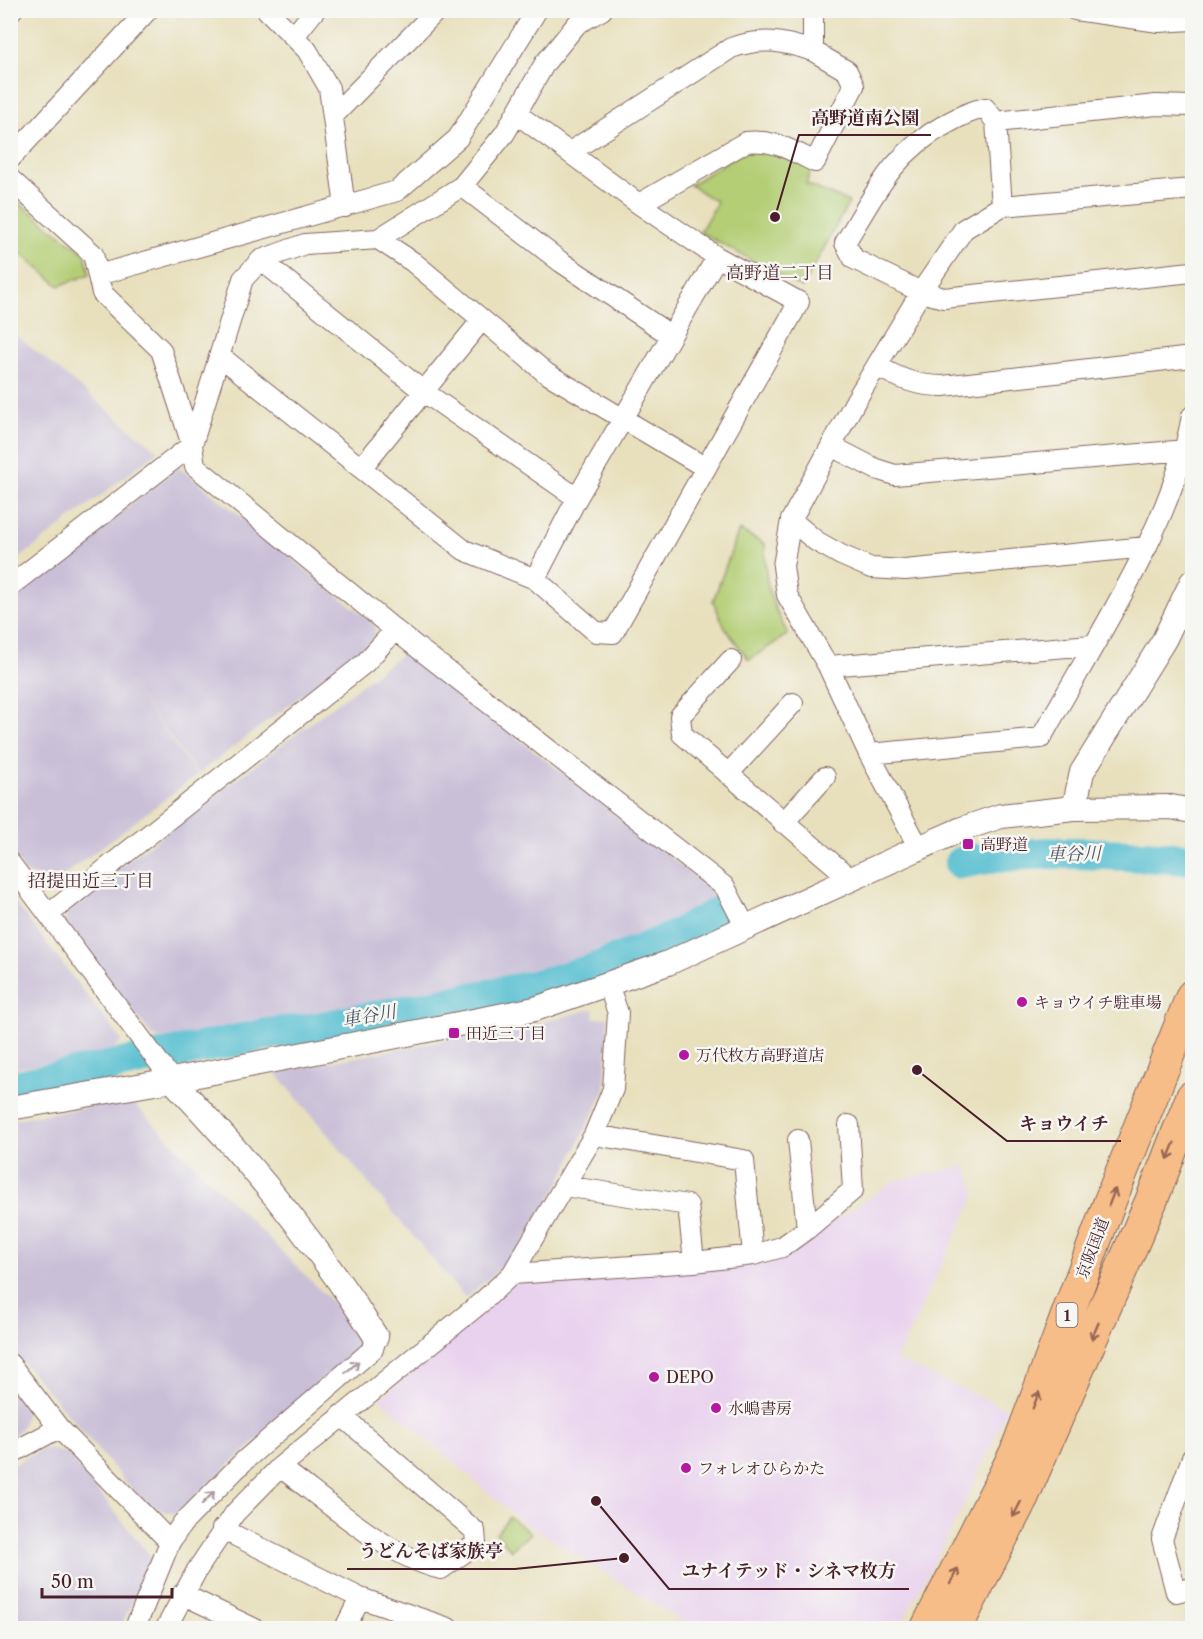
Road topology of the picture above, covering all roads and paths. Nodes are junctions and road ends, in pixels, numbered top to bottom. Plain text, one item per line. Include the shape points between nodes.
1 (148, 10) edge
2 (267, 10) edge
3 (315, 10) edge
4 (437, 10) edge
5 (537, 10) edge
6 (602, 10) edge
7 (813, 10) edge
8 (1075, 10) edge
9 (1192, 20) edge
10 (295, 35) junction
11 (813, 51) junction
12 (1192, 106) edge
13 (517, 114) junction
14 (333, 116) junction
15 (996, 122) junction
16 (570, 152) junction
17 (10, 159) edge
18 (10, 179) edge
19 (462, 186) junction
20 (1192, 189) edge
21 (639, 204) junction
22 (1002, 206) junction
23 (345, 207) junction
24 (378, 239) junction
25 (717, 256) junction
26 (261, 260) junction
27 (1192, 272) edge
28 (98, 275) junction
29 (921, 292) junction
30 (481, 321) junction
31 (670, 335) junction
32 (220, 356) junction
33 (1192, 357) edge
34 (877, 366) junction
35 (424, 392) junction
36 (1192, 416) edge
37 (623, 420) junction
38 (192, 445) junction
39 (831, 446) junction
40 (1186, 450) junction
41 (362, 467) junction
42 (706, 468) junction
43 (577, 498) junction
44 (791, 520) junction
45 (1147, 547) junction
46 (535, 579) junction
47 (1192, 582) edge
48 (10, 586) edge
49 (395, 630) junction
50 (1092, 645) junction
51 (731, 660) dead end
52 (828, 666) junction
53 (793, 703) dead end
54 (869, 754) junction
55 (728, 774) junction
56 (825, 777) dead end
57 (1074, 808) junction
58 (1192, 811) edge
59 (783, 823) junction
60 (919, 848) junction
61 (10, 863) edge
62 (852, 880) junction
63 (49, 914) junction
64 (745, 926) junction
65 (608, 984) junction
66 (1192, 996) edge
67 (167, 1072) junction
68 (1192, 1096) edge
69 (10, 1108) edge
70 (849, 1125) dead end
71 (594, 1135) junction
72 (798, 1140) dead end
73 (564, 1186) junction
74 (807, 1229) junction
75 (753, 1255) junction
76 (694, 1262) junction
77 (512, 1274) junction
78 (376, 1337) joint
79 (10, 1364) edge
80 (341, 1415) junction
81 (59, 1428) junction
82 (10, 1454) edge
83 (1192, 1458) edge
84 (280, 1467) junction
85 (222, 1529) junction
86 (170, 1542) junction
87 (1192, 1588) edge
88 (182, 1594) junction
89 (360, 1598) junction
90 (135, 1629) edge
91 (166, 1629) edge
92 (253, 1629) edge
93 (345, 1629) edge
94 (448, 1629) edge
95 (927, 1629) edge
96 (956, 1629) edge

1 - 17 street
2 - 10 street
3 - 10 street
4 - 14 street
5 - 23 street via 458,138 397,191
6 - 13 street via 577,24 545,63
7 - 11 street
8 - 9 street via 1159,22
10 - 14 street via 329,88
11 - 16 street via 786,42 753,40 731,48
11 - 21 street via 847,70 854,86 815,162 778,144 764,140 746,142
12 - 15 street via 1156,105
13 - 16 street
13 - 19 street
14 - 23 street
15 - 22 street
15 - 29 street via 985,108 978,109 921,138 889,169 845,243 854,259
16 - 21 street
18 - 28 street via 93,254
19 - 24 street
19 - 31 street via 561,262
20 - 22 street
21 - 25 street
22 - 29 street via 964,229
23 - 28 street
24 - 26 street via 305,244
24 - 30 street via 413,262
25 - 31 street
25 - 42 street via 799,302
26 - 32 street via 243,279
26 - 35 street
27 - 29 street via 944,298
28 - 38 street via 102,293 161,350
29 - 34 street
30 - 35 street
30 - 37 street via 546,373
31 - 37 street
32 - 38 street
32 - 41 street
33 - 34 street via 944,386 920,386
34 - 39 street
35 - 41 street
35 - 43 street
36 - 40 street
37 - 42 street
37 - 43 street
38 - 48 street
38 - 49 street via 195,466
39 - 40 street via 895,475
39 - 44 street
40 - 45 street
41 - 46 street via 464,550
42 - 46 street via 613,633 596,632
43 - 46 street
44 - 45 street via 816,541 871,568 904,570
44 - 52 street via 783,566 787,595
45 - 50 street
47 - 57 street via 1164,640 1082,772
49 - 63 street via 365,663
49 - 64 street via 725,887
50 - 52 street
50 - 54 street via 1041,738
51 - 55 street via 681,716 682,734
52 - 54 street
53 - 55 street
54 - 60 street
55 - 59 street
56 - 59 street
57 - 58 street via 1171,807
57 - 60 street via 1001,816
59 - 62 street
60 - 62 street
61 - 63 street
62 - 64 street
63 - 67 street
64 - 65 street via 668,963
65 - 67 street via 536,1009
65 - 71 street via 618,1013 613,1089
95 -> 66 highway, 京阪国道 / 1 via 1016,1452
67 - 69 street
67 - 78 street via 214,1124 344,1286
68 -> 96 highway, 京阪国道 / 1 via 1152,1199 1023,1496
70 - 74 street via 853,1190
71 - 73 street
71 - 75 street via 744,1160
72 - 74 street
73 - 76 street via 688,1205
73 - 77 street
74 - 75 street via 782,1247
75 - 76 street
76 - 77 street
77 - 80 street
86 -> 78 street via 182,1524 245,1460 373,1349
79 - 81 street
80 - 84 street
80 - 84 street via 475,1531 476,1544 441,1569 423,1566
81 - 82 street
81 - 86 street
83 - 87 street via 1162,1539 1176,1592
84 - 85 street
85 - 88 street
85 - 89 street
86 - 90 street
88 - 91 street
88 - 92 street
89 - 93 street
89 - 94 street

